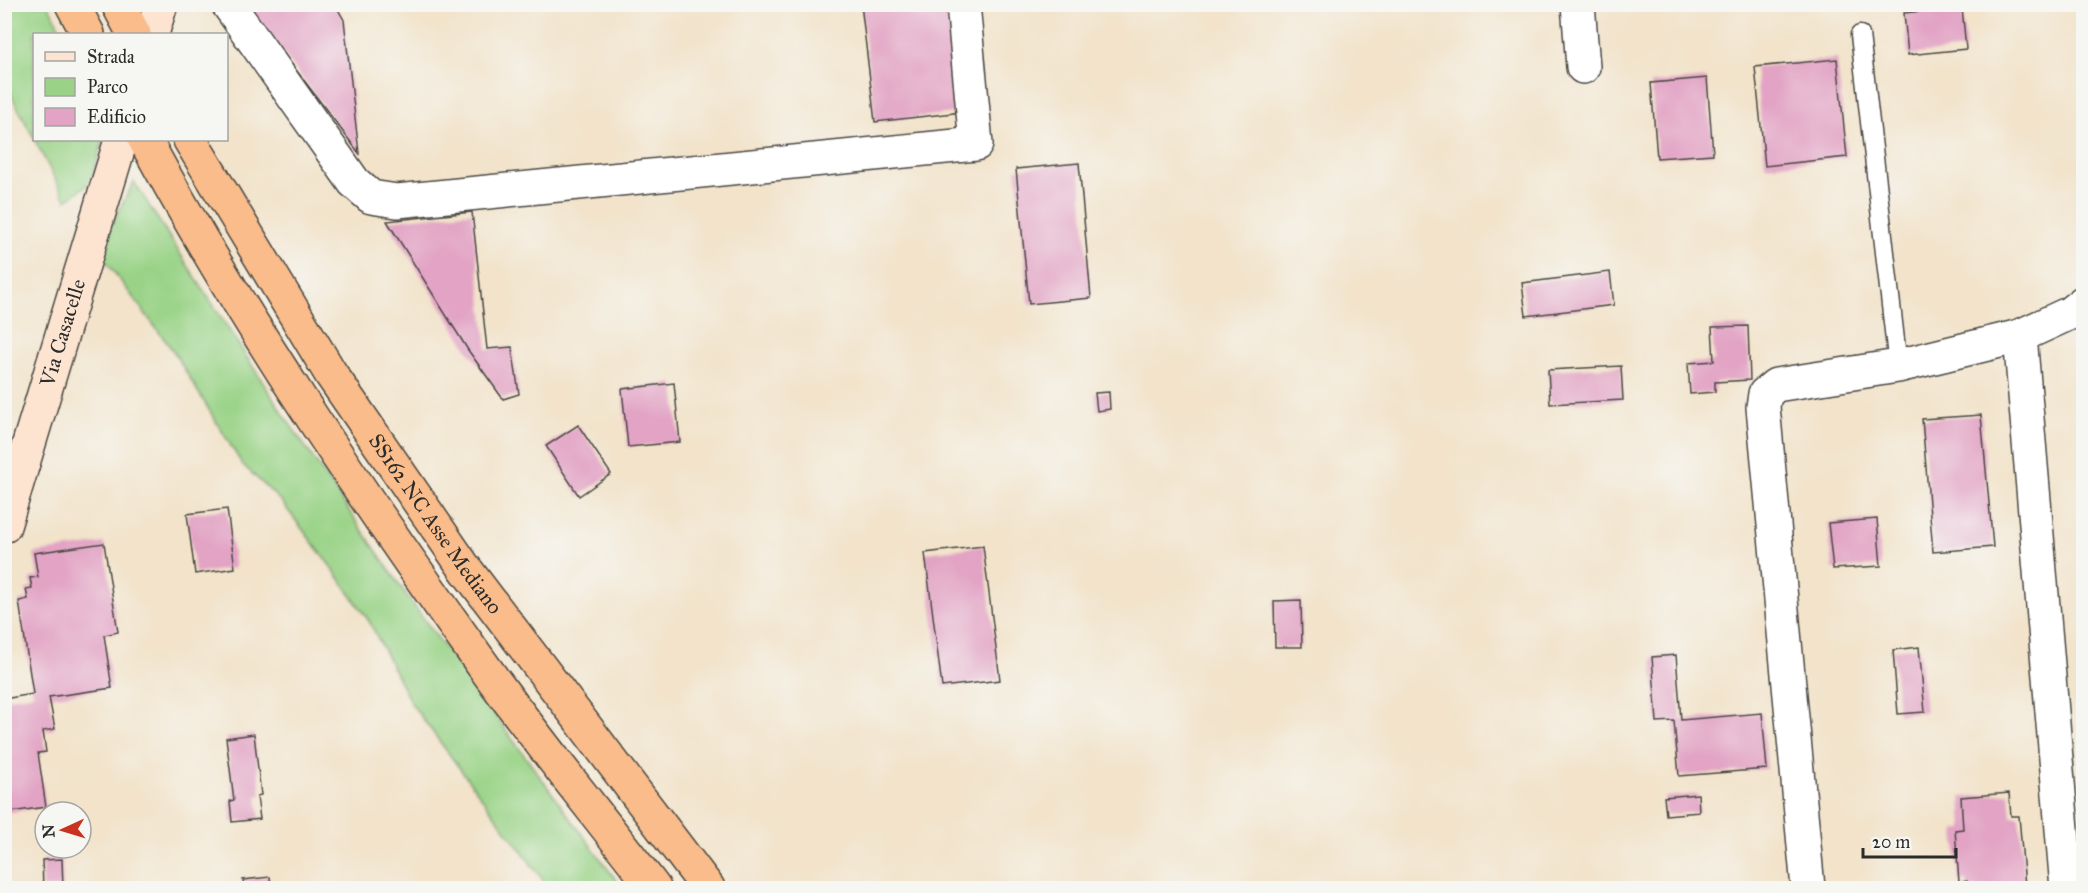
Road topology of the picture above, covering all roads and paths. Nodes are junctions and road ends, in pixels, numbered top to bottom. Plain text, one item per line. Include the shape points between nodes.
1 (118, 4) edge
2 (161, 4) edge
3 (228, 4) edge
4 (963, 4) edge
5 (1578, 4) edge
6 (133, 33) edge
7 (152, 33) edge
8 (1860, 35) dead end
9 (1583, 67) dead end
10 (121, 141) edge
11 (146, 141) edge
12 (191, 141) edge
13 (2084, 302) edge
14 (2020, 336) junction
15 (1898, 366) junction
16 (4, 526) edge
17 (654, 888) edge
18 (708, 888) edge
19 (1808, 888) edge
20 (2067, 888) edge

1 - 6 highway
2 - 7 street
3 - 4 street via 354,182 371,196 397,201 976,144
5 - 9 street
8 - 15 lane
10 - 16 street, Via Casacelle
11 - 17 highway, SS162 NC Asse Mediano via 187,218 306,408 478,658
12 - 18 highway, SS162 NC Asse Mediano via 331,374 471,576
13 - 14 street via 2070,313
14 - 15 street
14 - 20 street
15 - 19 street via 1776,385 1765,394 1763,407

